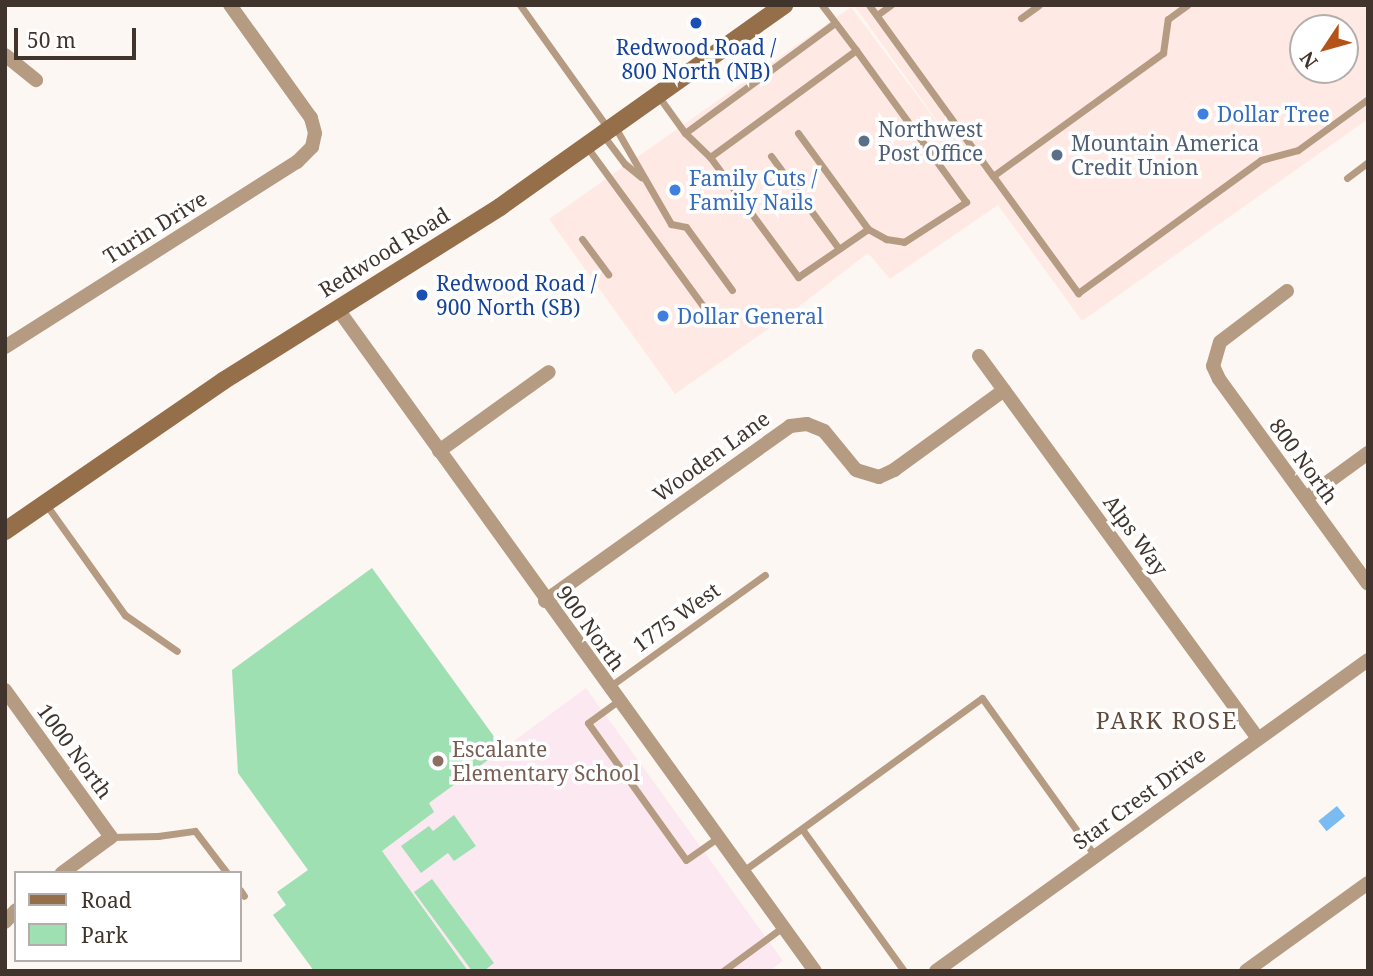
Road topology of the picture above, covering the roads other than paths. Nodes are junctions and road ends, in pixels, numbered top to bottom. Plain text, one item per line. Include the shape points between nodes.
1 (230, 5) edge
2 (520, 5) edge
3 (822, 5) edge
4 (869, 5) edge
5 (891, 5) edge
6 (1039, 5) edge
7 (1187, 5) edge
8 (782, 6) edge
9 (1028, 9) edge
10 (877, 15) junction
11 (1021, 19) dead end
12 (835, 23) junction
13 (856, 50) junction
14 (5, 55) edge
15 (36, 80) dead end
16 (659, 96) junction
17 (1368, 99) edge
18 (609, 131) junction
19 (685, 133) junction
20 (798, 133) dead end
21 (587, 146) junction
22 (771, 156) dead end
23 (710, 157) junction
24 (1368, 162) edge
25 (993, 176) junction
26 (642, 178) junction
27 (1347, 178) dead end
28 (867, 229) junction
29 (582, 239) dead end
30 (838, 249) junction
31 (607, 274) dead end
32 (732, 290) dead end
33 (1287, 291) dead end
34 (337, 308) junction
35 (713, 320) dead end
36 (5, 348) edge
37 (979, 356) dead end
38 (549, 372) dead end
39 (1004, 390) junction
40 (439, 451) junction
41 (1368, 453) edge
42 (1306, 498) junction
43 (45, 503) junction
44 (5, 531) edge
45 (765, 575) dead end
46 (1368, 584) edge
47 (545, 601) junction
48 (177, 651) dead end
49 (1368, 660) edge
50 (608, 688) junction
51 (5, 690) edge
52 (618, 701) junction
53 (1258, 738) junction
54 (803, 829) junction
55 (111, 837) junction
56 (718, 838) junction
57 (1095, 856) junction
58 (65, 871) edge
59 (225, 871) edge
60 (742, 872) junction
61 (1368, 883) edge
62 (783, 927) junction
63 (723, 971) edge
64 (815, 971) edge
65 (904, 971) edge
66 (936, 971) edge
67 (1246, 971) edge

1 - 36 street, Turin Drive via 307,111 315,133 312,147 297,162
2 - 18 lane
3 - 12 lane
4 - 10 lane
5 - 10 lane
6 - 9 lane
7 - 25 lane via 1168,19 1163,53
8 - 16 main road, Redwood Road
9 - 11 lane
10 - 25 lane
12 - 13 lane
12 - 19 lane
13 - 23 lane
13 - 28 lane via 966,202 904,242
14 - 15 street
16 - 18 main road, Redwood Road
16 - 19 lane
17 - 25 lane via 1298,150 1261,160 1078,293
18 - 21 main road, Redwood Road
18 - 26 lane via 634,158
18 - 26 lane via 625,164
19 - 23 lane
20 - 28 lane
21 - 34 main road, Redwood Road via 500,207
21 - 35 lane
22 - 30 lane
23 - 30 lane via 798,277
24 - 27 lane
26 - 32 lane via 671,223 686,227
28 - 30 lane
29 - 31 lane
33 - 42 street, 800 North via 1220,342 1213,359 1219,379
34 - 40 street, 900 North
34 - 43 main road, Redwood Road
37 - 39 street, Alps Way
38 - 40 street
39 - 47 street, Wooden Lane via 879,477 856,470 824,431 807,424 790,426
39 - 53 street, Alps Way
40 - 47 street, 900 North
41 - 42 street
42 - 46 street, 800 North
43 - 44 main road, Redwood Road
43 - 48 lane via 125,615
45 - 50 lane, 1775 West
47 - 50 street, 900 North
49 - 53 street, Star Crest Drive
50 - 52 street, 900 North
51 - 55 street, 1000 North
52 - 56 street, 900 North
52 - 56 lane via 588,723 679,850 687,860
53 - 57 street, Star Crest Drive
54 - 57 lane via 982,698
54 - 60 lane
54 - 65 lane
55 - 58 street
55 - 59 lane via 195,831
56 - 60 street, 900 North
57 - 66 street, Star Crest Drive
60 - 62 street, 900 North
61 - 67 street
62 - 63 lane
62 - 64 street, 900 North

